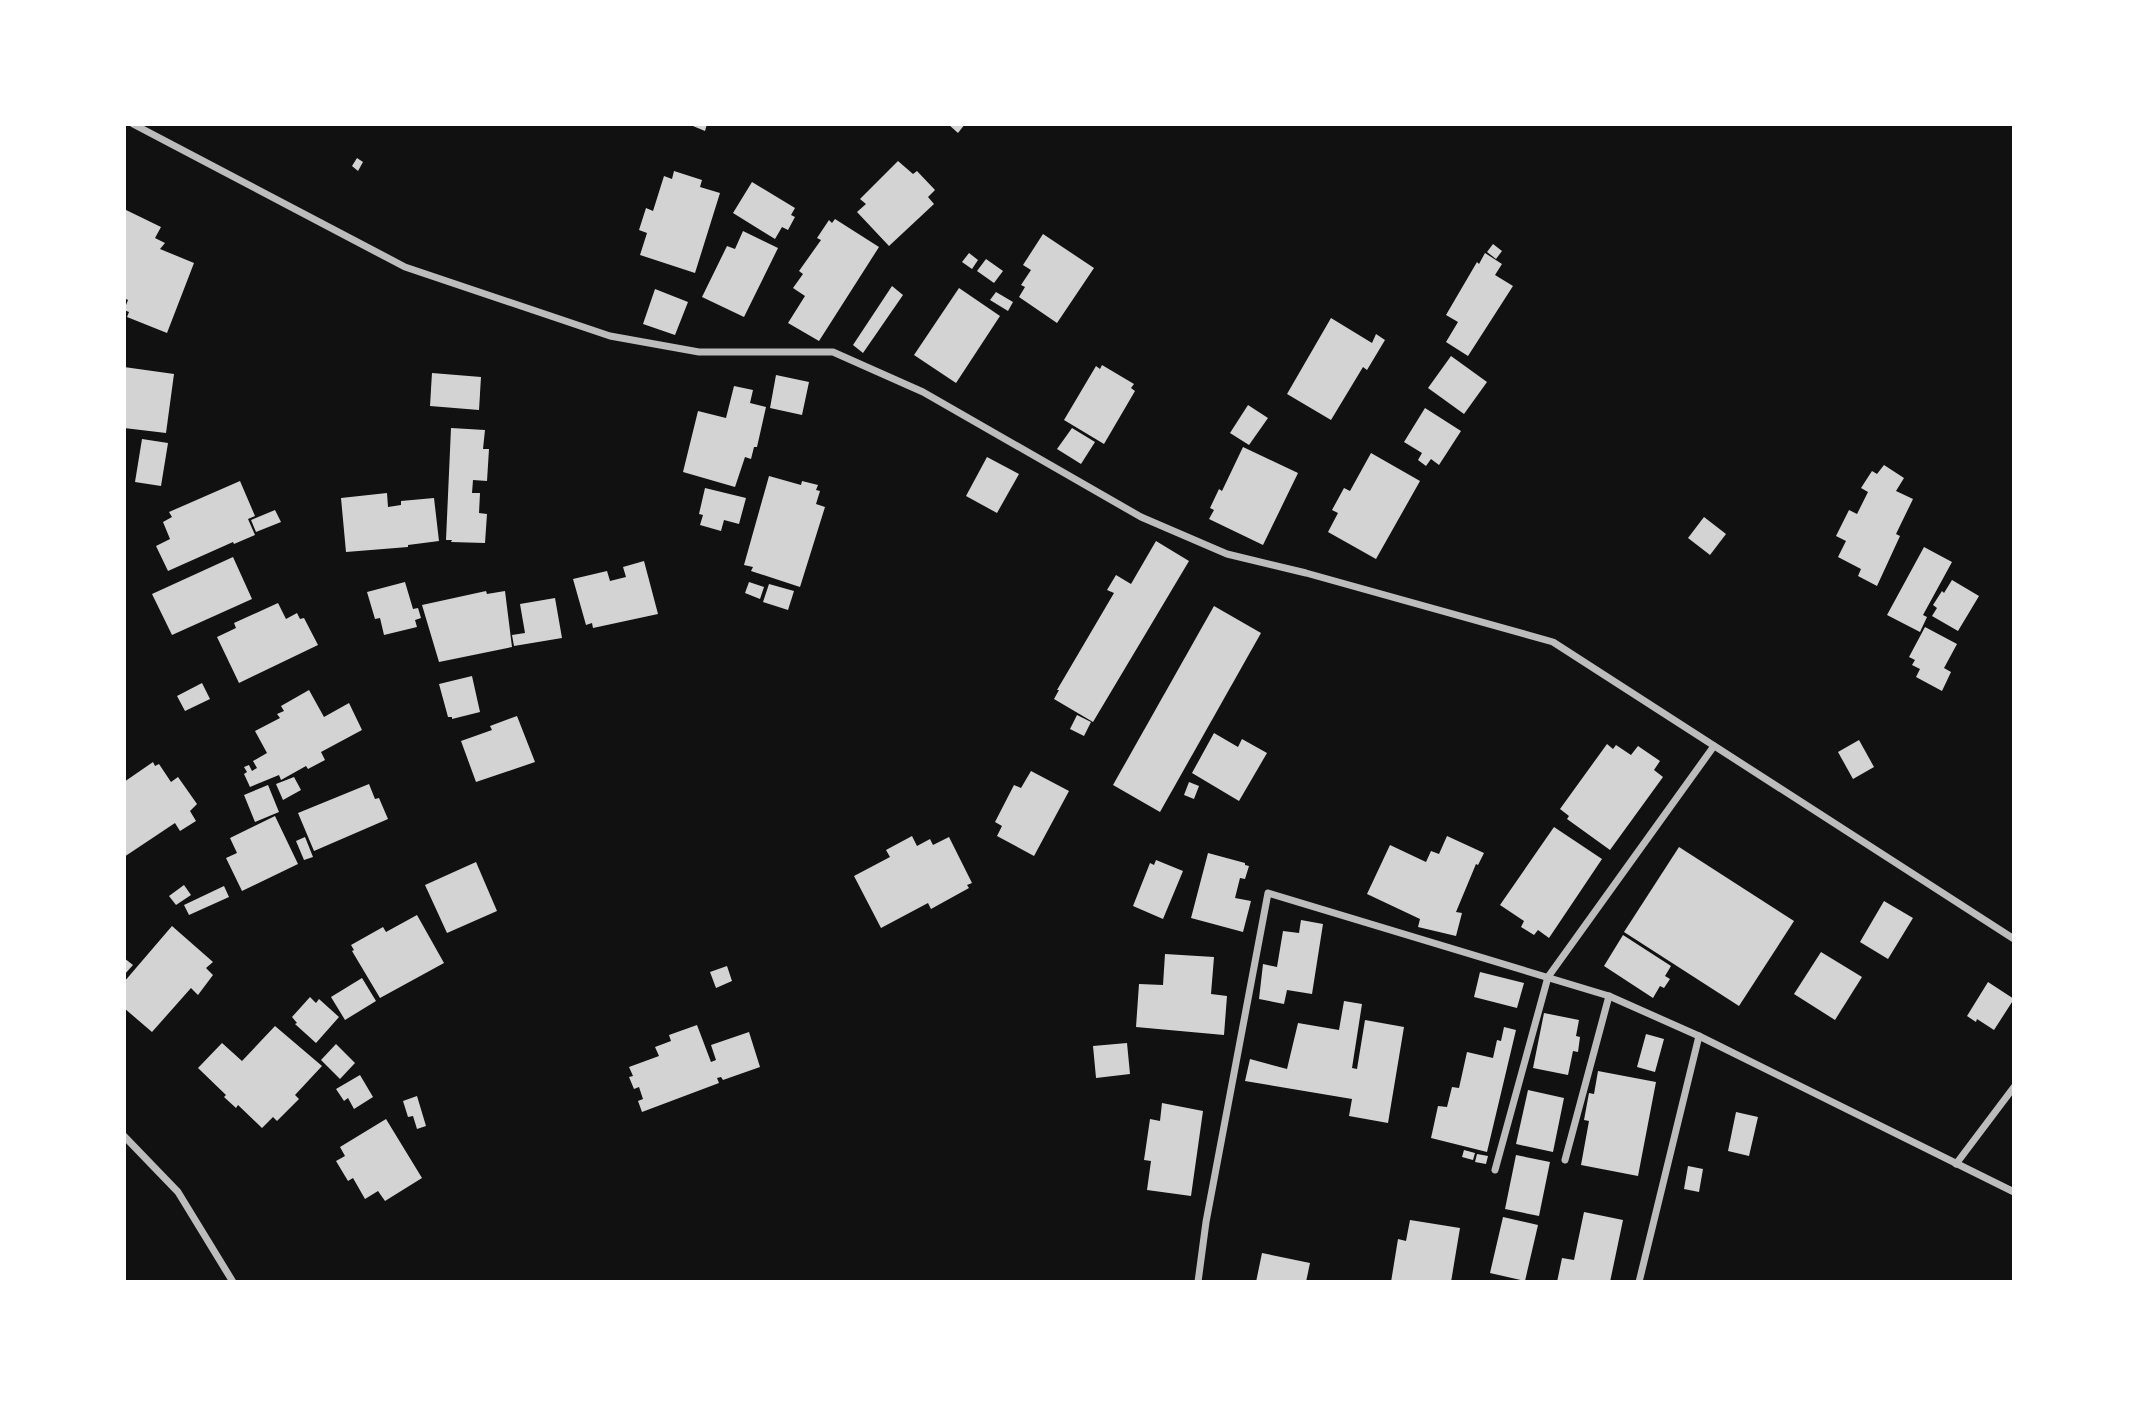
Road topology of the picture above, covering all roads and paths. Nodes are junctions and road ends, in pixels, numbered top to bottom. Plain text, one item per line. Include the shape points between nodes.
1 (133, 124) edge
2 (1714, 746) junction
3 (2014, 939) edge
4 (1548, 977) junction
5 (1609, 996) junction
6 (1699, 1036) junction
7 (2014, 1087) edge
8 (124, 1136) edge
9 (1565, 1160) dead end
10 (1956, 1164) junction
11 (1495, 1170) dead end
12 (2014, 1192) edge
13 (233, 1282) edge
14 (1198, 1282) edge
15 (1639, 1282) edge

1 - 2 street via 405,267 541,314 610,336 699,352 833,352 923,392 1141,517 1227,554 1553,642
2 - 3 street
2 - 4 street
4 - 5 street
4 - 11 street
4 - 14 street via 1268,893
5 - 6 street
5 - 9 street
6 - 10 street
6 - 15 street
7 - 10 street
8 - 13 street via 178,1192
10 - 12 street

